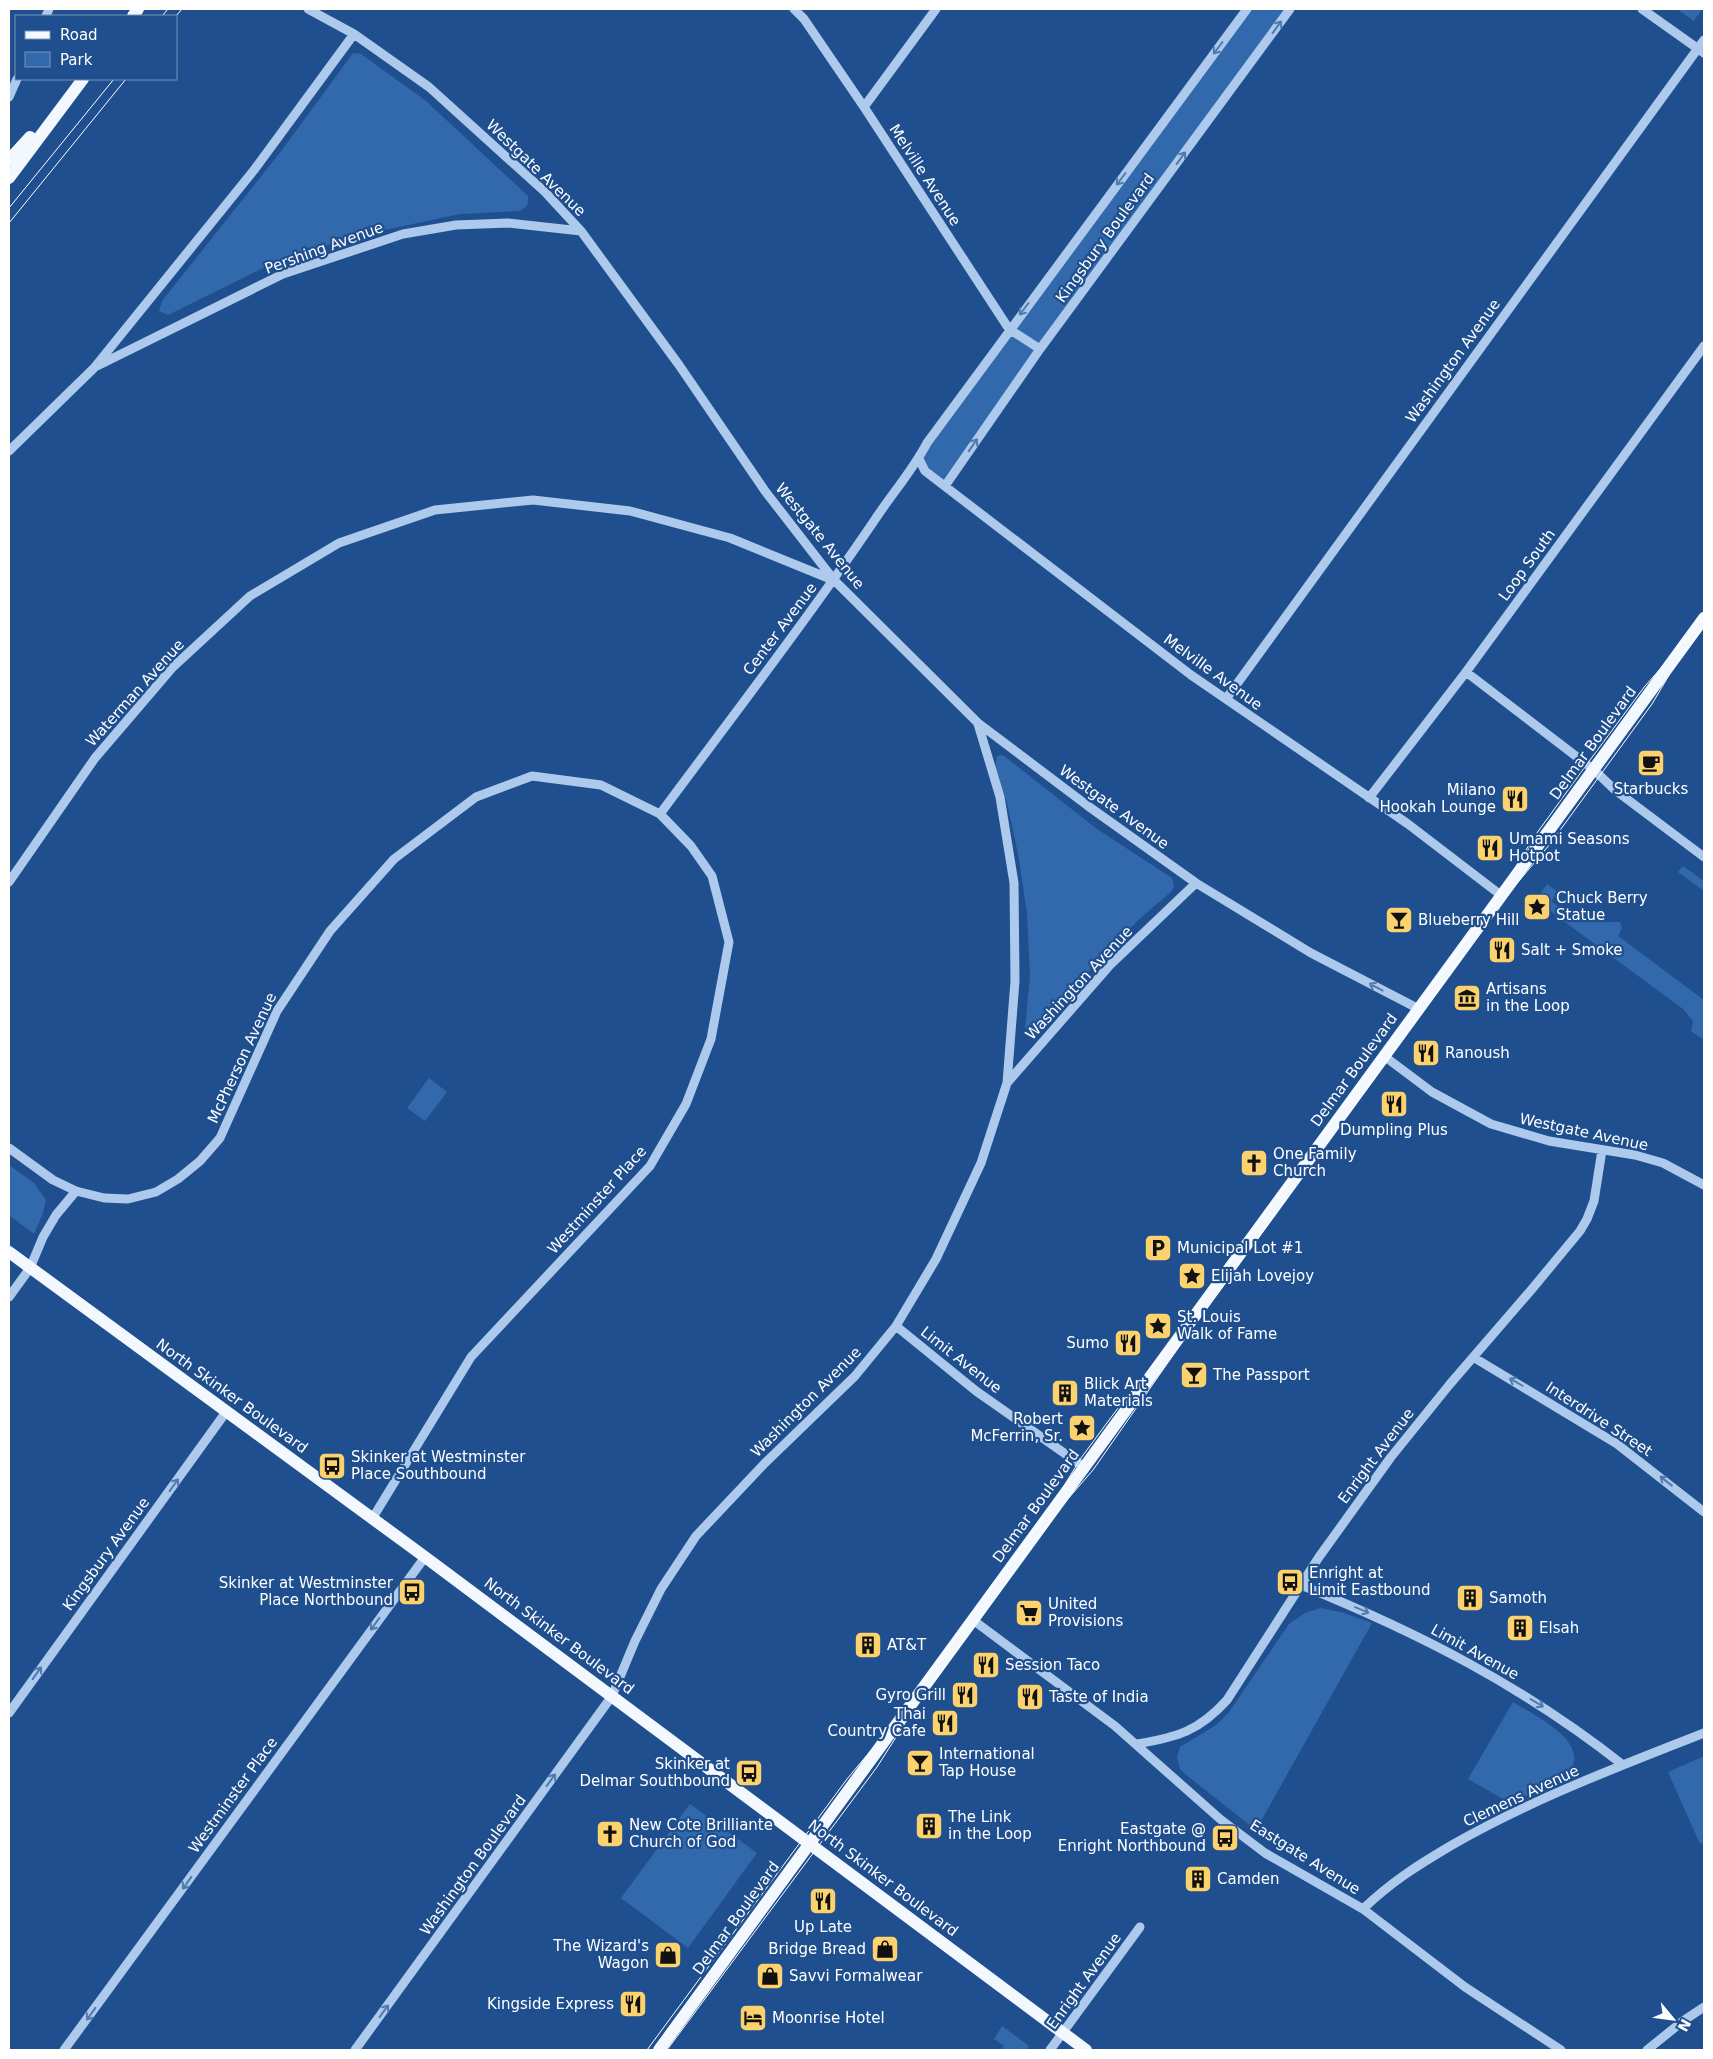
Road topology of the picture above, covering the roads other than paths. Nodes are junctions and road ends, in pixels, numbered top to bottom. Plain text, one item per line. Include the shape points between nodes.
1 (308, 9) edge
2 (794, 9) edge
3 (936, 9) edge
4 (1247, 9) edge
5 (1290, 9) edge
6 (1642, 9) edge
7 (354, 34) junction
8 (1704, 40) edge
9 (1701, 51) edge
10 (17, 80) edge
11 (82, 80) edge
12 (74, 90) junction
13 (9, 98) edge
14 (864, 107) junction
15 (9, 160) edge
16 (9, 178) edge
17 (580, 231) junction
18 (1009, 329) junction
19 (1704, 346) edge
20 (1040, 349) junction
21 (94, 368) junction
22 (9, 451) edge
23 (919, 459) junction
24 (945, 486) junction
25 (834, 580) junction
26 (1704, 618) edge
27 (1466, 672) junction
28 (1226, 699) junction
29 (978, 723) junction
30 (1594, 770) junction
31 (1369, 798) junction
32 (660, 814) junction
33 (1704, 857) edge
34 (9, 882) edge
35 (1196, 884) junction
36 (1502, 896) junction
37 (1419, 1009) junction
38 (1384, 1056) junction
39 (1007, 1083) junction
40 (9, 1148) edge
41 (1602, 1150) junction
42 (1704, 1186) edge
43 (76, 1191) junction
44 (9, 1252) edge
45 (30, 1268) junction
46 (9, 1296) edge
47 (896, 1326) junction
48 (1473, 1357) junction
49 (226, 1412) junction
50 (1084, 1467) junction
51 (1704, 1512) edge
52 (372, 1519) junction
53 (425, 1557) junction
54 (1301, 1586) junction
55 (973, 1620) junction
56 (612, 1696) junction
57 (9, 1712) edge
58 (1704, 1733) edge
59 (1137, 1744) junction
60 (1622, 1765) junction
61 (811, 1844) junction
62 (1363, 1909) junction
63 (1140, 1927) dead end
64 (1704, 2007) edge
65 (1063, 2033) junction
66 (64, 2050) edge
67 (355, 2050) edge
68 (659, 2050) edge
69 (1050, 2050) edge
70 (1086, 2050) edge
71 (1561, 2050) edge
72 (1647, 2050) edge

1 - 7 street, Westgate Avenue
2 - 14 street, Melville Avenue via 804,18
3 - 14 street
4 -> 18 street, Kingsbury Boulevard
20 -> 5 street, Kingsbury Boulevard
6 - 9 street
7 - 17 street, Westgate Avenue via 429,87 545,192
7 - 21 street, Pershing Avenue via 254,170
8 - 9 street, Washington Avenue
9 - 28 street, Washington Avenue
10 - 13 street
11 - 12 main road
12 - 15 main road
12 - 16 main road
14 - 18 street, Melville Avenue
17 - 21 street, Pershing Avenue via 508,224 456,225 402,234 283,274
17 - 25 street, Westgate Avenue via 679,365 765,491
18 - 20 street, Melville Avenue
18 - 23 street, Kingsbury Boulevard via 927,443
19 - 27 street, Loop South
24 -> 20 street, Kingsbury Boulevard
21 - 22 street, Pershing Avenue
23 - 24 street, Melville Avenue via 925,471
23 - 25 street, Center Avenue
24 - 28 street, Melville Avenue via 1190,675
25 - 29 street, Westgate Avenue
25 - 32 street, Center Avenue
25 - 34 street, Waterman Avenue via 730,538 630,511 533,500 435,510 340,543 250,596 172,668 95,758
26 - 30 main road, Delmar Boulevard
27 - 30 street
27 - 31 street, Loop South
28 - 31 street, Melville Avenue
29 - 35 street, Westgate Avenue
29 - 39 street, Washington Avenue via 1000,797 1014,882 1015,981
30 - 33 street via 1614,790
30 - 36 main road, Delmar Boulevard
31 - 36 street, Melville Avenue
32 - 43 street, McPherson Avenue via 601,785 532,776 476,797 394,859 330,931 277,1011 220,1138 200,1161 156,1192 128,1199 104,1198
32 - 52 street, Westminster Place via 691,846 712,876 729,942 711,1039 686,1104 650,1166 471,1357
37 -> 35 street, Westgate Avenue via 1317,956
35 - 39 street, Washington Avenue via 1110,965
36 - 37 main road, Delmar Boulevard
37 - 38 main road, Delmar Boulevard
38 - 41 street, Westgate Avenue via 1432,1092 1491,1124
38 - 50 main road, Delmar Boulevard
39 - 47 street, Washington Avenue via 981,1163 936,1259
40 - 43 street, McPherson Avenue via 53,1180
41 - 42 street, Westgate Avenue via 1663,1163
41 - 48 street, Enright Avenue via 1594,1200 1587,1219 1569,1245
43 - 45 street via 56,1215
44 - 45 main road, North Skinker Boulevard
45 - 46 street
45 - 49 main road, North Skinker Boulevard
47 - 50 street, Limit Avenue via 976,1391
47 - 56 street, Washington Avenue via 855,1376 765,1463 696,1536 661,1589
51 -> 48 street, Interdrive Street via 1617,1444
48 - 54 street, Enright Avenue via 1391,1456
49 - 52 main road, North Skinker Boulevard
57 -> 49 street, Kingsbury Avenue
50 - 55 main road, Delmar Boulevard
52 - 53 main road, North Skinker Boulevard
53 - 56 main road, North Skinker Boulevard
53 -> 66 street, Westminster Place
54 - 59 street, Enright Avenue via 1241,1681 1214,1715 1187,1732
54 -> 60 street, Limit Avenue via 1412,1633 1491,1675 1547,1708
55 - 59 street, Eastgate Avenue
55 - 61 main road, Delmar Boulevard
56 - 61 main road, North Skinker Boulevard
67 -> 56 street, Washington Boulevard
58 - 60 street, Clemens Avenue
59 - 62 street, Eastgate Avenue via 1214,1814 1265,1853
60 - 62 street, Clemens Avenue via 1489,1824 1408,1871
61 - 65 main road, North Skinker Boulevard
61 - 68 main road, Delmar Boulevard
62 - 71 street, Eastgate Avenue via 1464,1987
63 - 65 street, Enright Avenue
64 - 72 street
65 - 69 street, Enright Avenue
65 - 70 main road, North Skinker Boulevard

